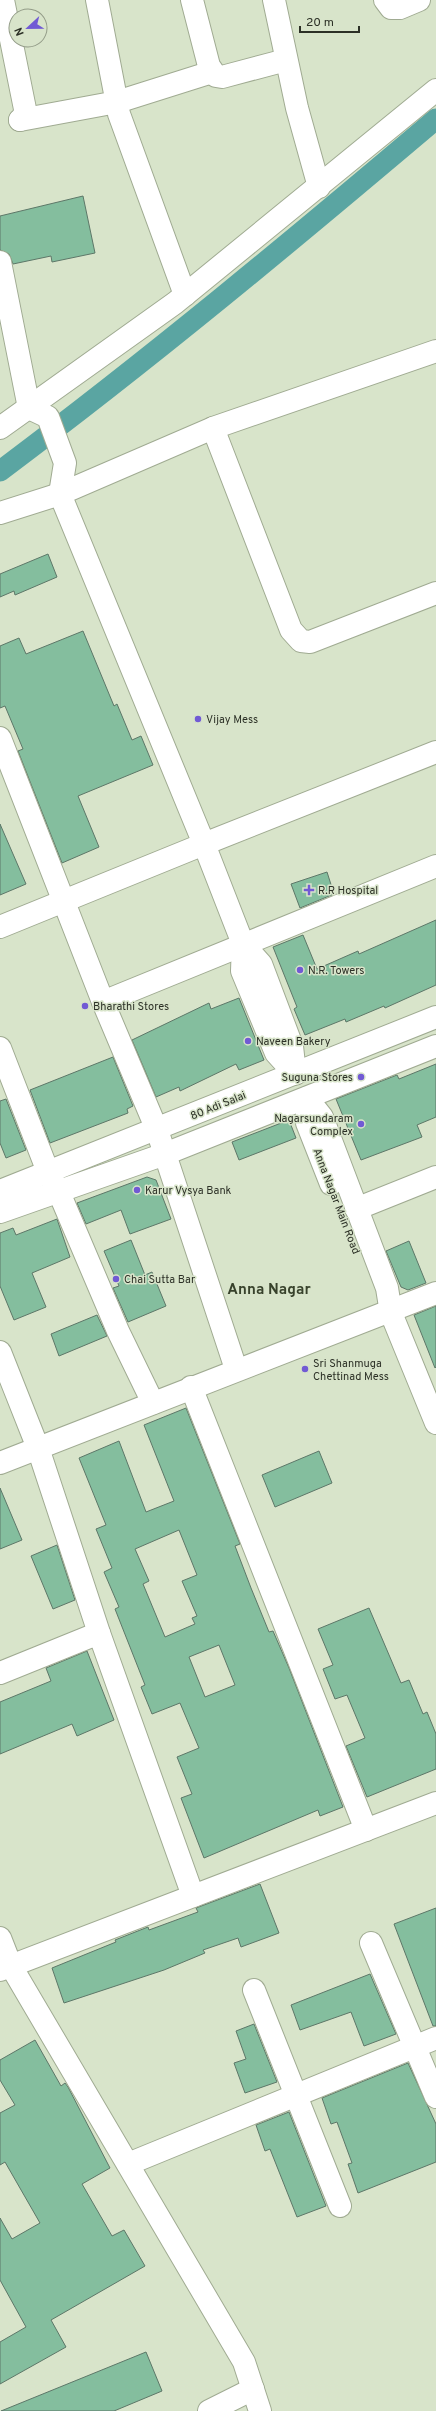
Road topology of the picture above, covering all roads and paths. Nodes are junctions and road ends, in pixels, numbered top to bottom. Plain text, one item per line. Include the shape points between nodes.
1 (3, 0) edge
2 (97, 0) edge
3 (192, 0) edge
4 (274, 0) edge
5 (385, 0) edge
6 (419, 0) edge
7 (286, 60) junction
8 (212, 72) junction
9 (436, 90) edge
10 (117, 102) junction
11 (319, 187) junction
12 (0, 262) edge
13 (185, 295) junction
14 (436, 351) edge
15 (38, 412) junction
16 (0, 428) edge
17 (213, 428) junction
18 (60, 494) junction
19 (0, 513) edge
20 (436, 593) edge
21 (0, 738) edge
22 (436, 752) edge
23 (204, 844) junction
24 (436, 866) edge
25 (66, 902) junction
26 (0, 927) edge
27 (243, 944) junction
28 (103, 1002) junction
29 (436, 1017) edge
30 (436, 1046) edge
31 (0, 1048) edge
32 (294, 1074) junction
33 (307, 1098) junction
34 (157, 1130) junction
35 (165, 1154) junction
36 (436, 1177) edge
37 (53, 1181) junction
38 (0, 1191) edge
39 (356, 1209) junction
40 (0, 1212) edge
41 (436, 1293) edge
42 (391, 1312) junction
43 (1, 1357) edge
44 (236, 1369) junction
45 (191, 1387) junction
46 (152, 1402) junction
47 (436, 1423) edge
48 (38, 1448) junction
49 (0, 1463) edge
50 (100, 1633) junction
51 (0, 1673) edge
52 (436, 1803) edge
53 (366, 1830) junction
54 (193, 1896) junction
55 (0, 1938) edge
56 (371, 1943) dead end
57 (5, 1968) edge
58 (254, 1990) dead end
59 (436, 2038) edge
60 (415, 2047) junction
61 (296, 2096) junction
62 (436, 2097) edge
63 (128, 2164) junction
64 (340, 2206) dead end
65 (253, 2389) junction
66 (209, 2411) edge
67 (260, 2411) edge

1 - 10 street via 25,109 24,117 20,120
2 - 10 street
3 - 8 street
4 - 7 street
5 - 6 street via 392,8 400,8
7 - 8 street via 222,77
7 - 11 street
8 - 10 street
9 - 11 street
10 - 13 street via 119,114
11 - 13 street
12 - 15 street
13 - 15 street
14 - 17 street
15 - 16 street
15 - 18 street via 65,463
17 - 18 street
17 - 20 street via 291,630 301,641 310,642
18 - 19 street
18 - 23 street
21 - 25 street
22 - 23 street
23 - 25 street
23 - 27 street
24 - 27 street
25 - 26 street
25 - 28 street
27 - 28 street
27 - 32 street via 261,964 292,1046
28 - 34 street
29 - 32 street, 80 Adi Salai
30 - 33 street, 80 Adi Salai
31 - 37 street
32 - 33 street
32 - 34 street, 80 Adi Salai
33 - 35 street, 80 Adi Salai
33 - 39 street, Anna Nagar Main Road via 322,1117
33 - 42 street, Anna Nagar Main Road via 307,1123 374,1293
34 - 35 street
34 - 37 street, 80 Adi Salai
35 - 37 street, 80 Adi Salai
35 - 44 street
36 - 39 street
37 - 38 street, 80 Adi Salai
37 - 40 street, 80 Adi Salai
37 - 46 street via 118,1331
39 - 42 street, Anna Nagar Main Road via 387,1288
41 - 42 street
42 - 44 street
42 - 47 street, Anna Nagar Main Road
43 - 48 street
44 - 45 street
45 - 46 street
45 - 53 street
46 - 48 street
48 - 49 street
48 - 50 street
50 - 51 street
50 - 54 street
52 - 53 street
53 - 54 street
54 - 57 street
55 - 57 street
56 - 60 street
57 - 63 street
58 - 61 street
59 - 60 street
60 - 61 street
60 - 62 street
61 - 63 street
61 - 64 street
63 - 65 street via 244,2362
65 - 66 street
65 - 67 street

